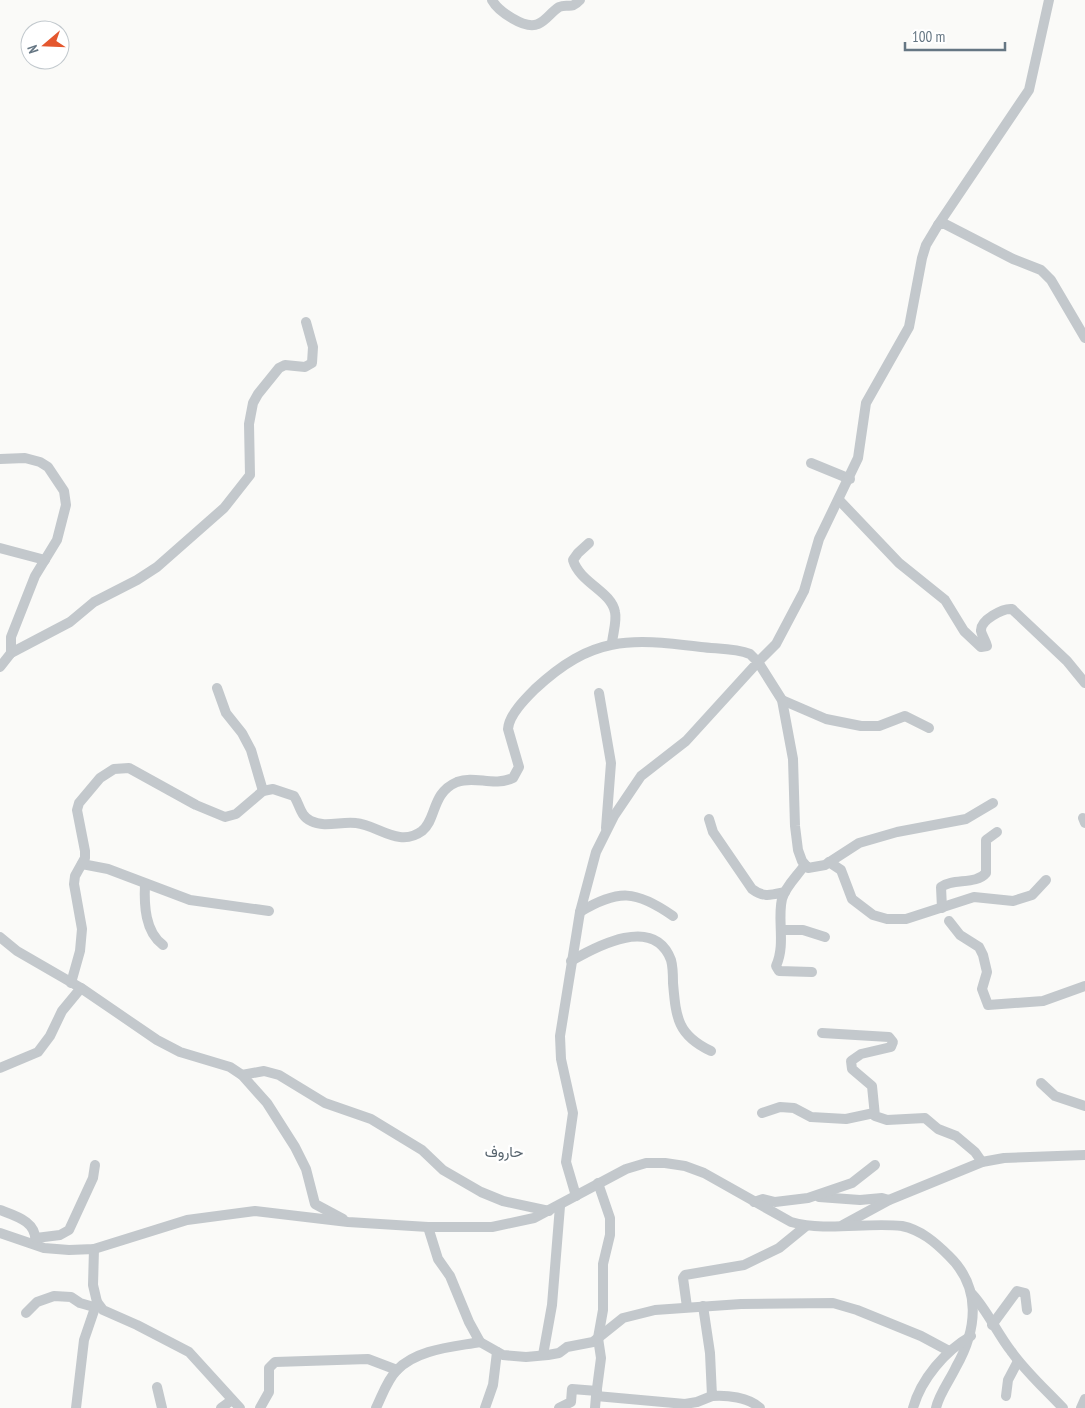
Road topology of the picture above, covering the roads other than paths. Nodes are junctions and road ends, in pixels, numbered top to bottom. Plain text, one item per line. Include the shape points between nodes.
1 (492, 0) edge
2 (580, 0) edge
3 (1049, 0) edge
4 (938, 225) junction
5 (306, 322) dead end
6 (1085, 338) edge
7 (0, 460) edge
8 (811, 463) dead end
9 (850, 479) junction
10 (839, 500) junction
11 (589, 543) dead end
12 (0, 548) edge
13 (45, 560) junction
14 (612, 643) junction
15 (11, 653) junction
16 (758, 662) junction
17 (0, 666) edge
18 (1085, 683) edge
19 (217, 688) dead end
20 (599, 693) dead end
21 (782, 700) junction
22 (929, 728) dead end
23 (263, 791) junction
24 (993, 803) dead end
25 (710, 819) dead end
26 (606, 829) junction
27 (997, 832) dead end
28 (829, 862) junction
29 (82, 864) junction
30 (804, 866) junction
31 (1046, 880) dead end
32 (145, 884) junction
33 (784, 892) junction
34 (942, 908) junction
35 (269, 911) dead end
36 (580, 912) junction
37 (674, 916) dead end
38 (949, 921) dead end
39 (782, 930) junction
40 (0, 937) edge
41 (825, 938) dead end
42 (163, 945) dead end
43 (571, 961) junction
44 (812, 972) dead end
45 (71, 983) junction
46 (1085, 986) edge
47 (81, 988) junction
48 (822, 1033) dead end
49 (711, 1051) dead end
50 (0, 1068) edge
51 (242, 1075) junction
52 (1042, 1084) dead end
53 (1085, 1106) edge
54 (762, 1113) dead end
55 (874, 1114) junction
56 (1085, 1155) edge
57 (982, 1162) junction
58 (95, 1165) dead end
59 (875, 1165) dead end
60 (598, 1183) junction
61 (576, 1196) junction
62 (814, 1196) junction
63 (889, 1200) junction
64 (754, 1202) junction
65 (560, 1206) junction
66 (0, 1210) edge
67 (550, 1211) junction
68 (348, 1222) junction
69 (806, 1226) junction
70 (842, 1226) junction
71 (428, 1227) junction
72 (0, 1233) edge
73 (35, 1241) junction
74 (94, 1249) junction
75 (971, 1293) junction
76 (96, 1305) junction
77 (703, 1306) junction
78 (687, 1307) junction
79 (1027, 1310) dead end
80 (26, 1313) dead end
81 (992, 1325) junction
82 (971, 1336) junction
83 (598, 1338) junction
84 (480, 1342) junction
85 (950, 1351) junction
86 (497, 1352) junction
87 (543, 1355) junction
88 (1018, 1361) junction
89 (397, 1370) junction
90 (157, 1387) dead end
91 (596, 1393) junction
92 (712, 1396) junction
93 (1006, 1396) dead end
94 (1085, 1399) edge
95 (227, 1405) edge
96 (697, 1405) edge
97 (76, 1408) edge
98 (162, 1408) edge
99 (240, 1408) edge
100 (260, 1408) edge
101 (376, 1408) edge
102 (485, 1408) edge
103 (559, 1408) edge
104 (595, 1408) edge
105 (760, 1408) edge
106 (913, 1408) edge
107 (936, 1408) edge
108 (1063, 1408) edge
109 (1080, 1408) edge

1 - 2 street via 501,12 531,26 539,24 560,7 572,7
3 - 4 street via 1029,90
4 - 6 street via 943,223 1041,270 1051,280
4 - 9 street via 933,229 924,252 909,327 866,403 858,458
5 - 15 street via 313,346 312,363 305,367 285,365 279,368 258,394 249,424 250,474 224,508 157,567 94,602 70,622
7 - 13 street via 25,458 40,462 48,467 64,490 66,513 57,540
8 - 9 street
9 - 10 street
10 - 16 street via 819,539 807,583 793,615 776,644
10 - 18 street via 899,563 945,600 964,631 981,647 987,646 981,632 983,624 1012,609 1067,660
11 - 14 street via 573,560 590,585 614,606
12 - 13 street
13 - 15 street via 35,576 11,637
14 - 16 street via 665,643 745,652
14 - 23 street via 594,649 562,668 530,694 514,714 508,729 519,767 513,778 499,782 469,780 452,785 438,800 428,824 416,834 398,836 364,824 317,823 304,816 299,803 289,793 273,789
15 - 17 street
16 - 21 street
16 - 26 street via 686,741 641,776
19 - 23 street via 226,713 251,750
20 - 26 street via 611,763
21 - 22 street via 826,719 844,723 873,727 905,716
21 - 30 street via 793,759 798,850
23 - 29 street via 236,814 225,817 196,806 130,768 114,769 100,778 79,802 77,819 85,851
24 - 28 street via 966,819 860,843
25 - 33 street via 713,832 752,889 767,896
26 - 36 street via 596,852
27 - 34 street via 986,840 986,872 978,878 941,887
28 - 30 street via 813,868
28 - 34 street via 841,870 852,899 873,915 906,919
29 - 32 street
29 - 45 street via 76,870 74,884 82,939
30 - 33 street
31 - 34 street via 1032,895 1013,901 974,897
32 - 35 street via 190,900
32 - 42 street via 149,926 156,940
33 - 39 street
36 - 37 street via 608,896 617,895 641,898
36 - 43 street
38 - 46 street via 960,935 979,947 983,955 987,972 982,989 988,1005 1043,1001
39 - 41 street via 803,930
39 - 44 street via 780,958 776,966 779,971
40 - 45 street via 16,951
43 - 49 street via 603,944 626,937 645,938 658,944 672,962 675,1010 681,1026 691,1040
43 - 61 street via 560,1049 573,1113 566,1162
45 - 47 street
47 - 50 street via 62,1011 38,1052
47 - 51 street via 170,1048 230,1067
48 - 55 street via 881,1035 891,1039 891,1047 861,1054 851,1062 852,1069 872,1086
51 - 67 street via 264,1071 279,1075 325,1103 371,1119 422,1150 443,1170 481,1192 503,1201
51 - 68 street via 266,1103 295,1147 316,1204
52 - 53 street via 1055,1096
54 - 55 street via 780,1107 794,1108 811,1117 846,1119
55 - 57 street via 887,1120 925,1118 938,1129 951,1132
56 - 57 street
57 - 63 street
58 - 73 street via 93,1178 70,1230
59 - 62 street via 852,1183
60 - 61 street
60 - 64 street via 626,1168 646,1163 675,1164 704,1174
60 - 83 street via 610,1218 610,1235 603,1264 603,1310
61 - 65 street
62 - 63 street
62 - 64 street via 780,1202 763,1199
63 - 70 street
64 - 69 street via 791,1222
65 - 67 street
65 - 87 street via 552,1305
66 - 73 street via 26,1221 33,1230
67 - 71 street via 492,1227
68 - 71 street
68 - 74 street via 255,1211 223,1214 171,1225
69 - 70 street
69 - 78 street via 779,1248 744,1265 685,1275
70 - 75 street via 912,1228 937,1244 954,1261 967,1280
71 - 84 street via 438,1259 450,1276
72 - 73 street
73 - 74 street via 69,1250
74 - 76 street via 92,1273
75 - 81 street
75 - 82 street via 974,1311
76 - 80 street via 80,1303 71,1297 54,1296 37,1302
76 - 95 street via 189,1352
76 - 97 street via 84,1340
77 - 78 street
77 - 85 street via 833,1303 921,1336
77 - 92 street
78 - 83 street via 631,1316
79 - 81 street via 1025,1293 1017,1291
81 - 88 street
82 - 85 street
82 - 107 street
83 - 87 street via 567,1347 559,1353
83 - 91 street via 601,1358
84 - 86 street
84 - 89 street via 424,1355
85 - 106 street via 922,1387
86 - 87 street via 526,1357
86 - 102 street via 493,1385
88 - 93 street via 1008,1380
88 - 108 street
89 - 100 street via 368,1359 275,1362 269,1368 269,1392
89 - 101 street
90 - 98 street
91 - 96 street via 645,1402
91 - 103 street via 572,1389 571,1402
91 - 104 street
92 - 96 street
92 - 105 street via 753,1402
94 - 109 street
95 - 99 street

